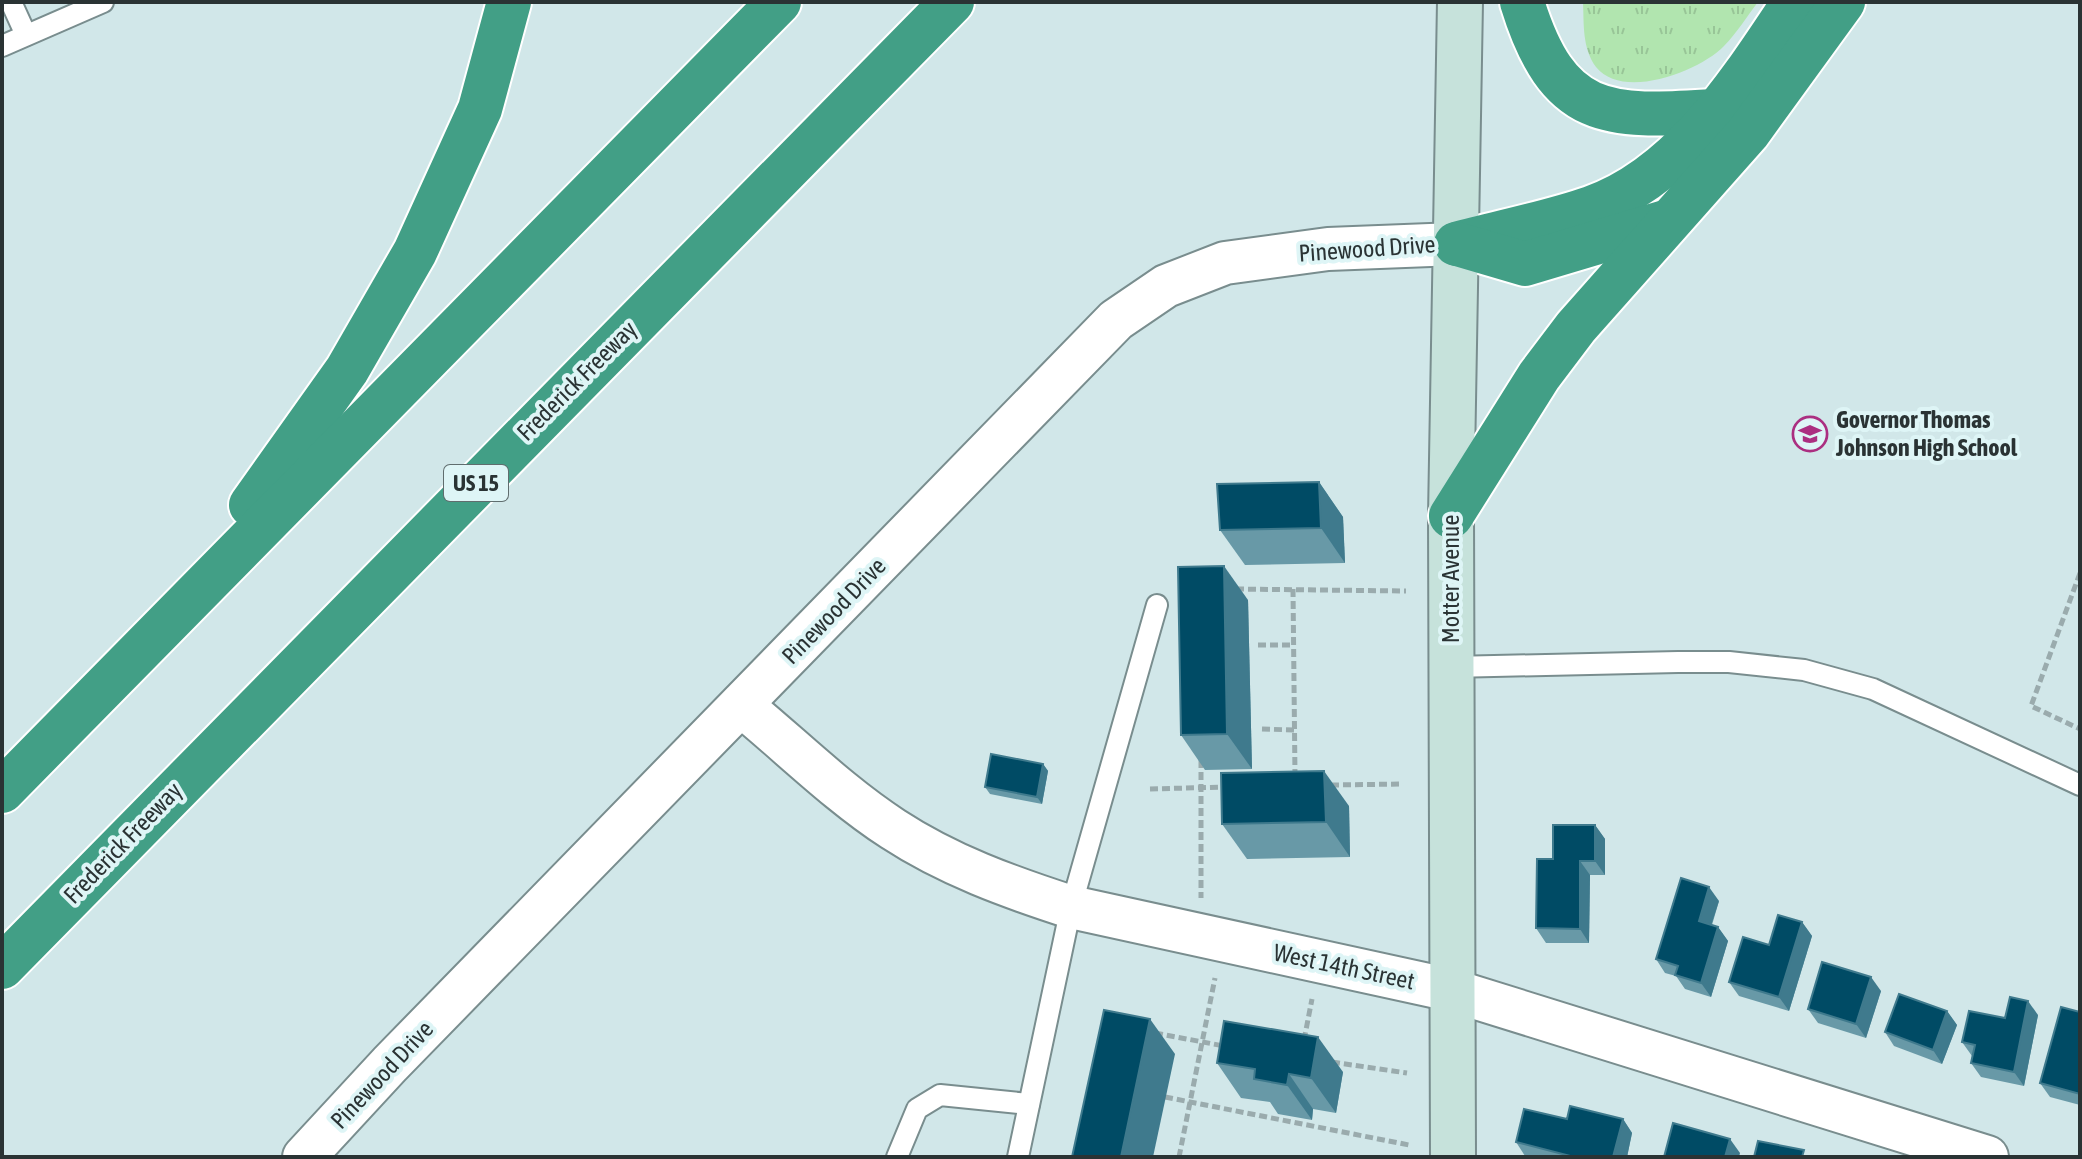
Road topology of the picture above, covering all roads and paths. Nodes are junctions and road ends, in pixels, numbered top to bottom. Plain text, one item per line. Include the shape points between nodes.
1 (11, 2) edge
2 (103, 2) edge
3 (509, 2) edge
4 (779, 2) edge
5 (952, 2) edge
6 (1460, 2) edge
7 (1522, 2) edge
8 (1794, 2) edge
9 (1843, 2) edge
10 (26, 35) junction
11 (2, 46) edge
12 (1715, 111) junction
13 (1665, 222) junction
14 (1456, 244) junction
15 (1451, 516) junction
16 (2080, 573) edge
17 (1224, 589) edge
18 (1293, 589) junction
19 (1406, 591) dead end
20 (1157, 605) dead end
21 (171, 615) junction
22 (1258, 645) dead end
23 (1294, 645) junction
24 (1451, 667) junction
25 (741, 705) junction
26 (1262, 729) dead end
27 (2080, 729) edge
28 (1294, 730) junction
29 (1201, 748) edge
30 (1403, 784) dead end
31 (1326, 785) edge
32 (2080, 785) edge
33 (1295, 786) edge
34 (1201, 787) junction
35 (1232, 787) edge
36 (1150, 789) dead end
37 (2, 791) edge
38 (1071, 907) junction
39 (1201, 907) dead end
40 (2, 967) edge
41 (1216, 976) dead end
42 (1451, 990) junction
43 (1313, 996) dead end
44 (1141, 1030) edge
45 (1303, 1042) edge
46 (1202, 1043) junction
47 (1230, 1047) edge
48 (1331, 1062) dead end
49 (1407, 1073) dead end
50 (1165, 1097) dead end
51 (1191, 1102) junction
52 (1029, 1104) junction
53 (1409, 1145) dead end
54 (304, 1157) edge
55 (897, 1157) edge
56 (1018, 1157) edge
57 (1179, 1157) edge
58 (1453, 1157) edge
59 (1987, 1157) edge

1 - 10 lane
2 - 10 lane
3 - 21 highway via 480,109 415,252 347,370
4 - 21 highway
5 - 40 highway, Frederick Freeway / US 15
6 - 14 main road, Motter Avenue
7 - 12 highway via 1534,42 1555,75 1578,96 1606,110 1640,116
8 - 12 highway
9 - 13 highway via 1748,133
10 - 11 lane
12 - 14 highway via 1676,154 1633,187 1593,207
13 - 14 highway via 1525,264
13 - 15 highway via 1539,376
14 - 15 main road, Motter Avenue
14 - 25 street, Pinewood Drive via 1328,249 1225,263 1166,286 1116,320
15 - 24 main road, Motter Avenue
16 - 27 path via 2031,706
17 - 18 path
18 - 19 path
18 - 23 path
20 - 38 lane
21 - 37 highway
22 - 23 path
23 - 28 path
24 - 32 lane via 1729,662 1804,670 1873,689
24 - 42 main road, Motter Avenue
25 - 38 street, West 14th Street via 890,828 976,874
25 - 54 street, Pinewood Drive
26 - 28 path
28 - 33 path
29 - 34 path
30 - 31 path
34 - 35 path
34 - 36 path
34 - 39 path
38 - 42 street, West 14th Street
38 - 52 lane
41 - 46 path
42 - 58 main road, Motter Avenue
42 - 59 street, West 14th Street
43 - 45 path
44 - 46 path
46 - 47 path
46 - 51 path
48 - 49 path
50 - 51 path
51 - 53 path
51 - 57 path
52 - 55 lane via 940,1095 917,1109
52 - 56 lane

